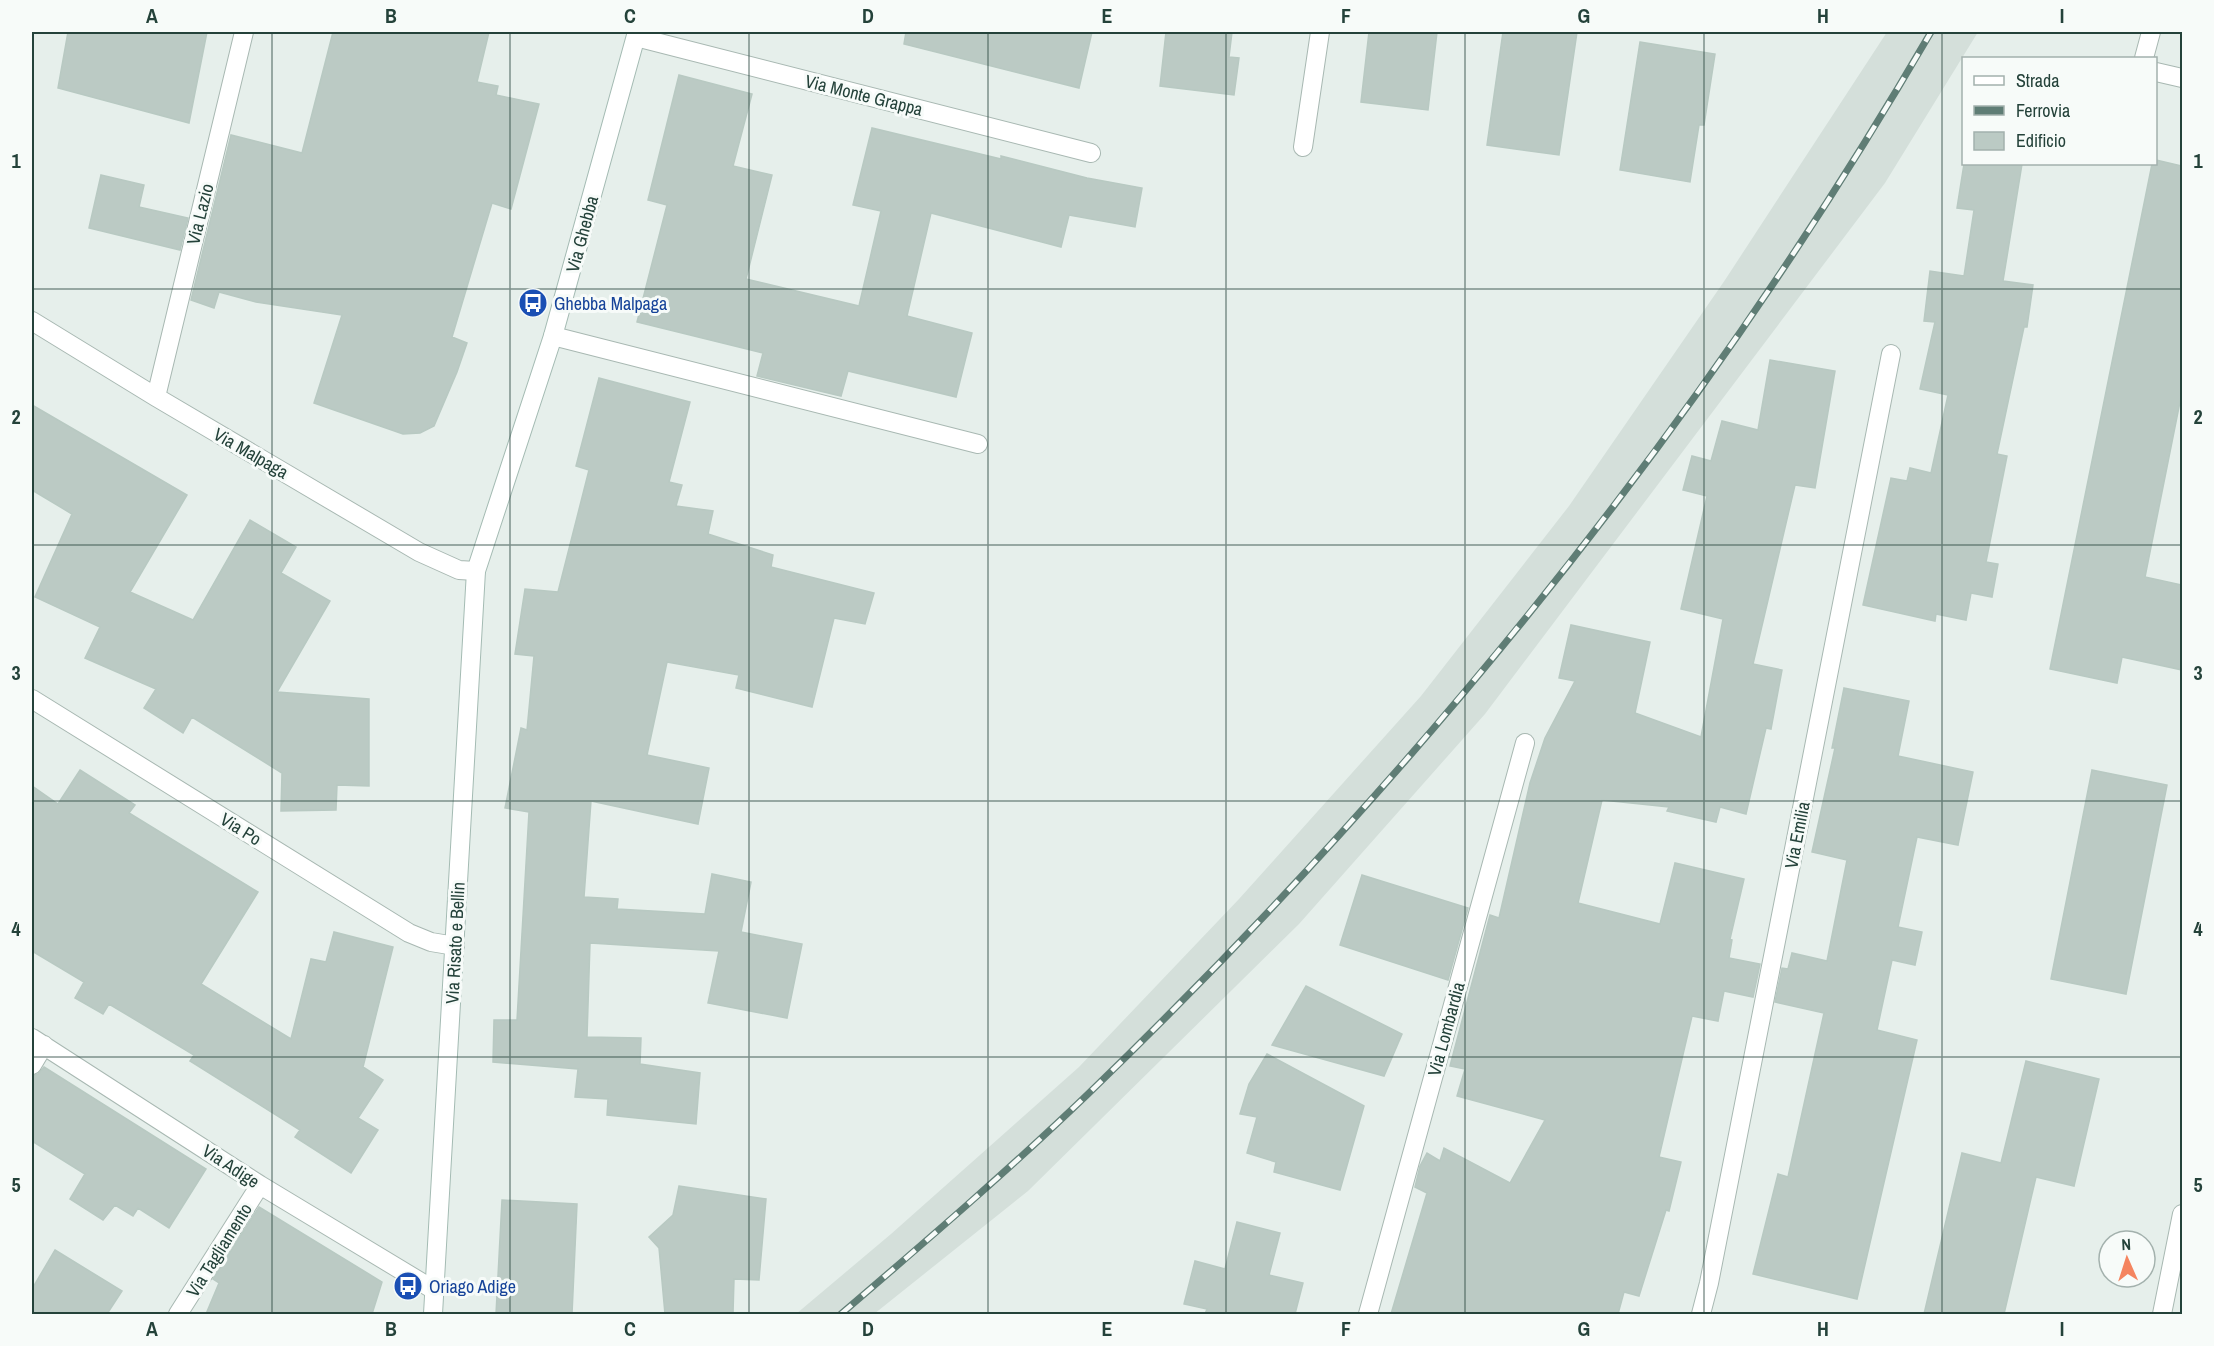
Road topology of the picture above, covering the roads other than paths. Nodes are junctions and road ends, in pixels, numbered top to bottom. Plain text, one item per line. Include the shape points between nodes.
1 (244, 32) edge
2 (1320, 32) edge
3 (2151, 32) edge
4 (637, 34) edge
5 (2144, 57) edge
6 (2157, 72) edge
7 (2182, 78) edge
8 (1303, 147) dead end
9 (1091, 153) dead end
10 (32, 321) edge
11 (554, 336) junction
12 (1891, 354) dead end
13 (156, 397) junction
14 (978, 444) dead end
15 (476, 571) junction
16 (32, 699) edge
17 (1525, 743) dead end
18 (455, 946) junction
19 (38, 1042) edge
20 (32, 1065) edge
21 (260, 1185) junction
22 (2182, 1214) edge
23 (434, 1290) junction
24 (178, 1314) edge
25 (433, 1314) edge
26 (1368, 1314) edge
27 (1701, 1314) edge
28 (2162, 1314) edge

1 - 13 street, Via Lazio
2 - 8 street
3 - 5 street
4 - 9 street, Via Monte Grappa
4 - 11 street, Via Ghebba
6 - 7 street
10 - 13 street, Via Malpaga
11 - 14 street
11 - 15 street, Via Ghebba
12 - 27 street, Via Emilia
13 - 15 street, Via Malpaga via 418,552 459,570
15 - 18 street, Via Risato e Bellin
16 - 18 street, Via Po via 409,933
17 - 26 street, Via Lombardia
18 - 23 street, Via Risato e Bellin
19 - 20 street
19 - 21 street, Via Adige
21 - 23 street, Via Adige
21 - 24 street, Via Tagliamento
22 - 28 street
23 - 25 street, Via Risato e Bellin

